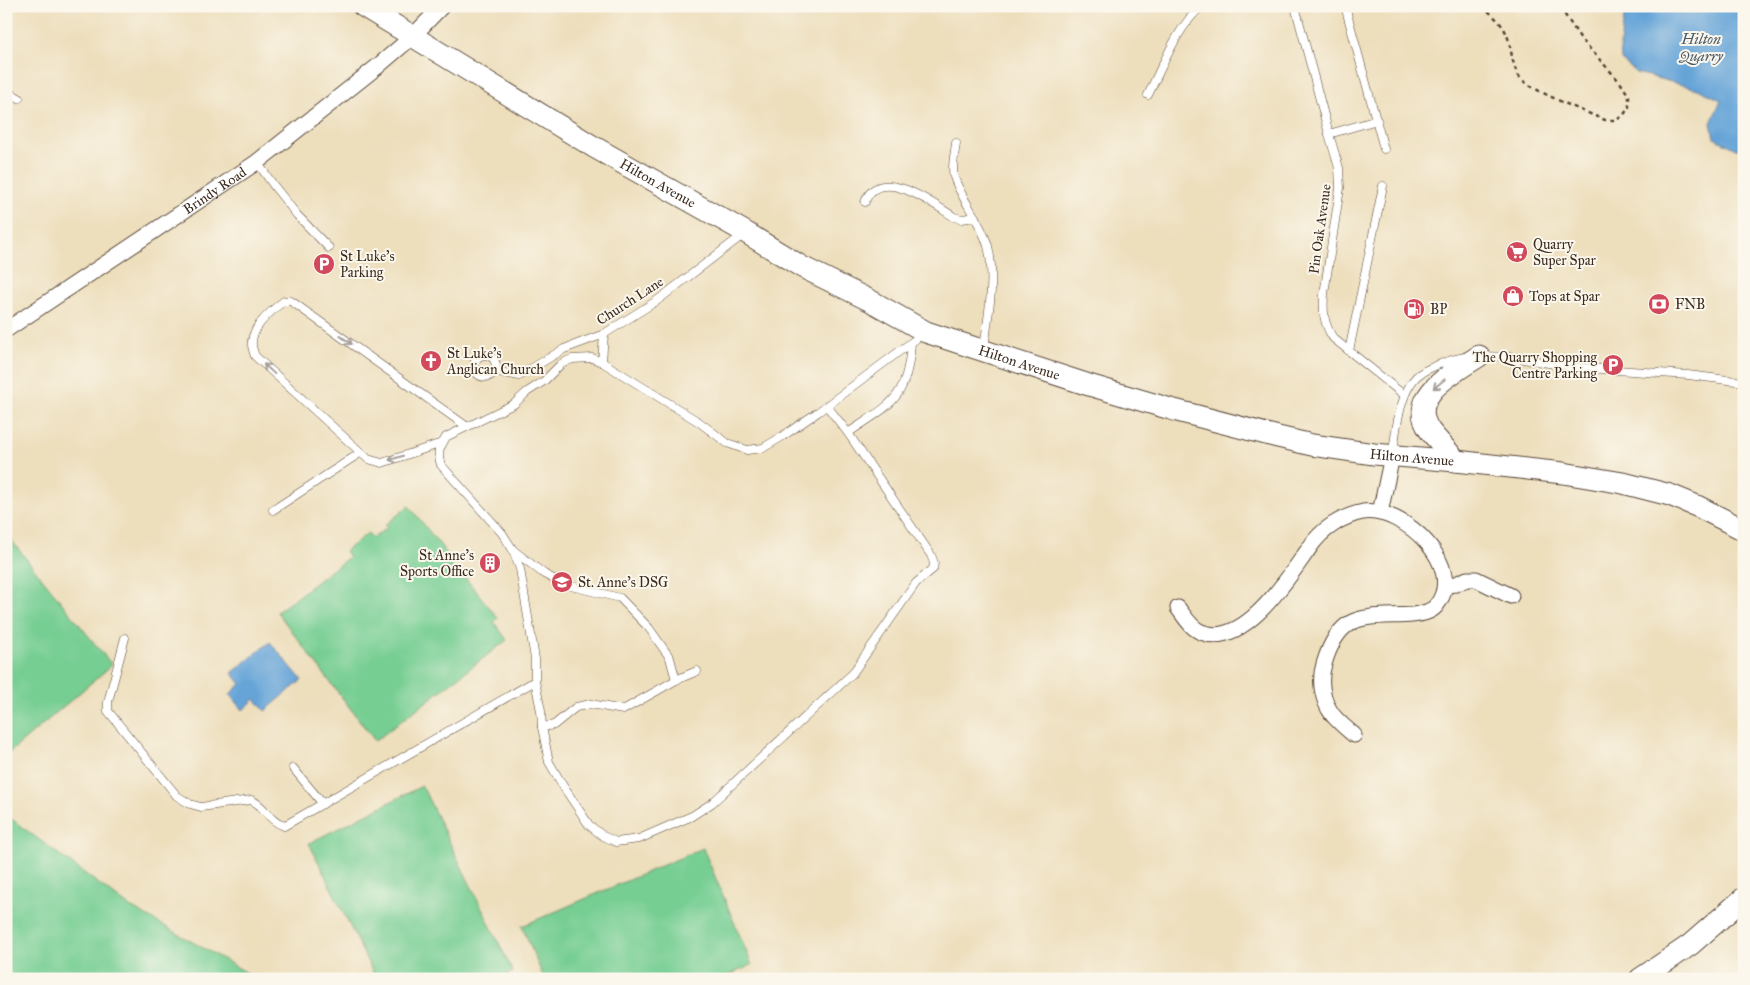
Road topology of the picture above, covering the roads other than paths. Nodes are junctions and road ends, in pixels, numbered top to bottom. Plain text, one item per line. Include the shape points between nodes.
1 (363, 6) edge
2 (442, 6) edge
3 (1202, 6) edge
4 (1295, 6) edge
5 (1345, 6) edge
6 (412, 37) junction
7 (6, 91) edge
8 (1148, 94) dead end
9 (19, 98) dead end
10 (1377, 120) junction
11 (1329, 134) junction
12 (956, 143) dead end
13 (1384, 149) dead end
14 (257, 162) junction
15 (1383, 186) dead end
16 (865, 202) dead end
17 (975, 217) junction
18 (745, 232) junction
19 (330, 248) dead end
20 (6, 330) edge
21 (604, 334) junction
22 (918, 337) junction
23 (984, 351) junction
24 (1349, 351) junction
25 (1479, 356) junction
26 (602, 362) junction
27 (495, 371) dead end
28 (1744, 382) edge
29 (1404, 395) junction
30 (827, 406) junction
31 (466, 426) junction
32 (848, 433) junction
33 (442, 443) junction
34 (360, 453) junction
35 (1392, 456) junction
36 (1456, 461) junction
37 (273, 510) dead end
38 (1380, 513) junction
39 (1744, 530) edge
40 (513, 550) junction
41 (1444, 585) junction
42 (1511, 596) dead end
43 (1178, 608) dead end
44 (125, 638) dead end
45 (698, 671) dead end
46 (676, 680) junction
47 (535, 681) junction
48 (542, 727) junction
49 (1354, 735) dead end
50 (293, 768) dead end
51 (323, 804) junction
52 (1744, 898) edge
53 (1640, 979) edge

1 - 6 street, Hilton Avenue
2 - 6 street, Brindy Road
3 - 8 lane via 1173,43
4 - 11 lane, Pin Oak Avenue
5 - 10 lane
6 - 14 street, Brindy Road
6 - 18 street, Hilton Avenue via 594,147
7 - 9 lane
10 - 11 lane
10 - 13 lane
11 - 24 lane, Pin Oak Avenue via 1339,168 1340,188 1323,309 1325,326 1333,338
12 - 17 lane via 954,176
14 - 19 lane via 296,215
14 - 20 street, Brindy Road
15 - 24 lane
16 - 17 lane via 875,188 887,186 913,192 954,217
17 - 23 lane via 985,238 990,260 990,302
18 - 21 lane, Church Lane via 658,300
18 - 22 street, Hilton Avenue via 871,301
21 - 26 lane
21 - 27 lane, Church Lane via 564,349 519,376
22 - 23 street, Hilton Avenue
22 - 30 lane
22 - 32 lane via 899,393 891,403
23 - 35 street, Hilton Avenue via 1184,413 1312,445
24 - 29 lane, Pin Oak Avenue
25 - 28 lane
25 - 29 lane via 1455,358 1435,366 1416,377
25 -> 36 street via 1432,389 1425,401 1423,415 1429,430
26 - 30 lane via 727,443 747,450 763,448
26 - 31 lane via 583,358 561,364 514,404
29 - 35 lane
30 - 32 lane
31 - 33 lane via 446,437
34 -> 31 lane via 255,356 251,344 254,333 267,313 284,301 297,305
32 - 48 lane via 934,562 933,569 916,582 852,674 712,803 692,816 639,839 616,842 589,825 549,762
33 -> 34 lane via 382,463
33 - 40 lane via 441,465 502,533
34 - 37 lane
35 - 36 street, Hilton Avenue
35 - 38 street
36 - 39 street, Hilton Avenue via 1623,483 1670,495
38 - 41 street via 1421,536 1442,566
38 - 43 street via 1363,512 1329,527 1312,543 1280,590 1254,618 1234,629 1221,634 1201,632
40 - 46 lane via 563,584 620,598 649,628 670,658
40 - 47 lane via 527,602
41 - 42 street via 1476,579
41 - 49 street via 1435,607 1422,614 1352,621 1340,629 1328,648 1321,673 1323,697 1332,715
44 - 51 lane via 108,711 177,796 201,807 251,800 275,823 284,826
45 - 46 lane
46 - 48 lane via 623,710 591,704 576,707 554,725
47 - 48 lane
47 - 51 lane
50 - 51 lane
52 - 53 street via 1690,946

